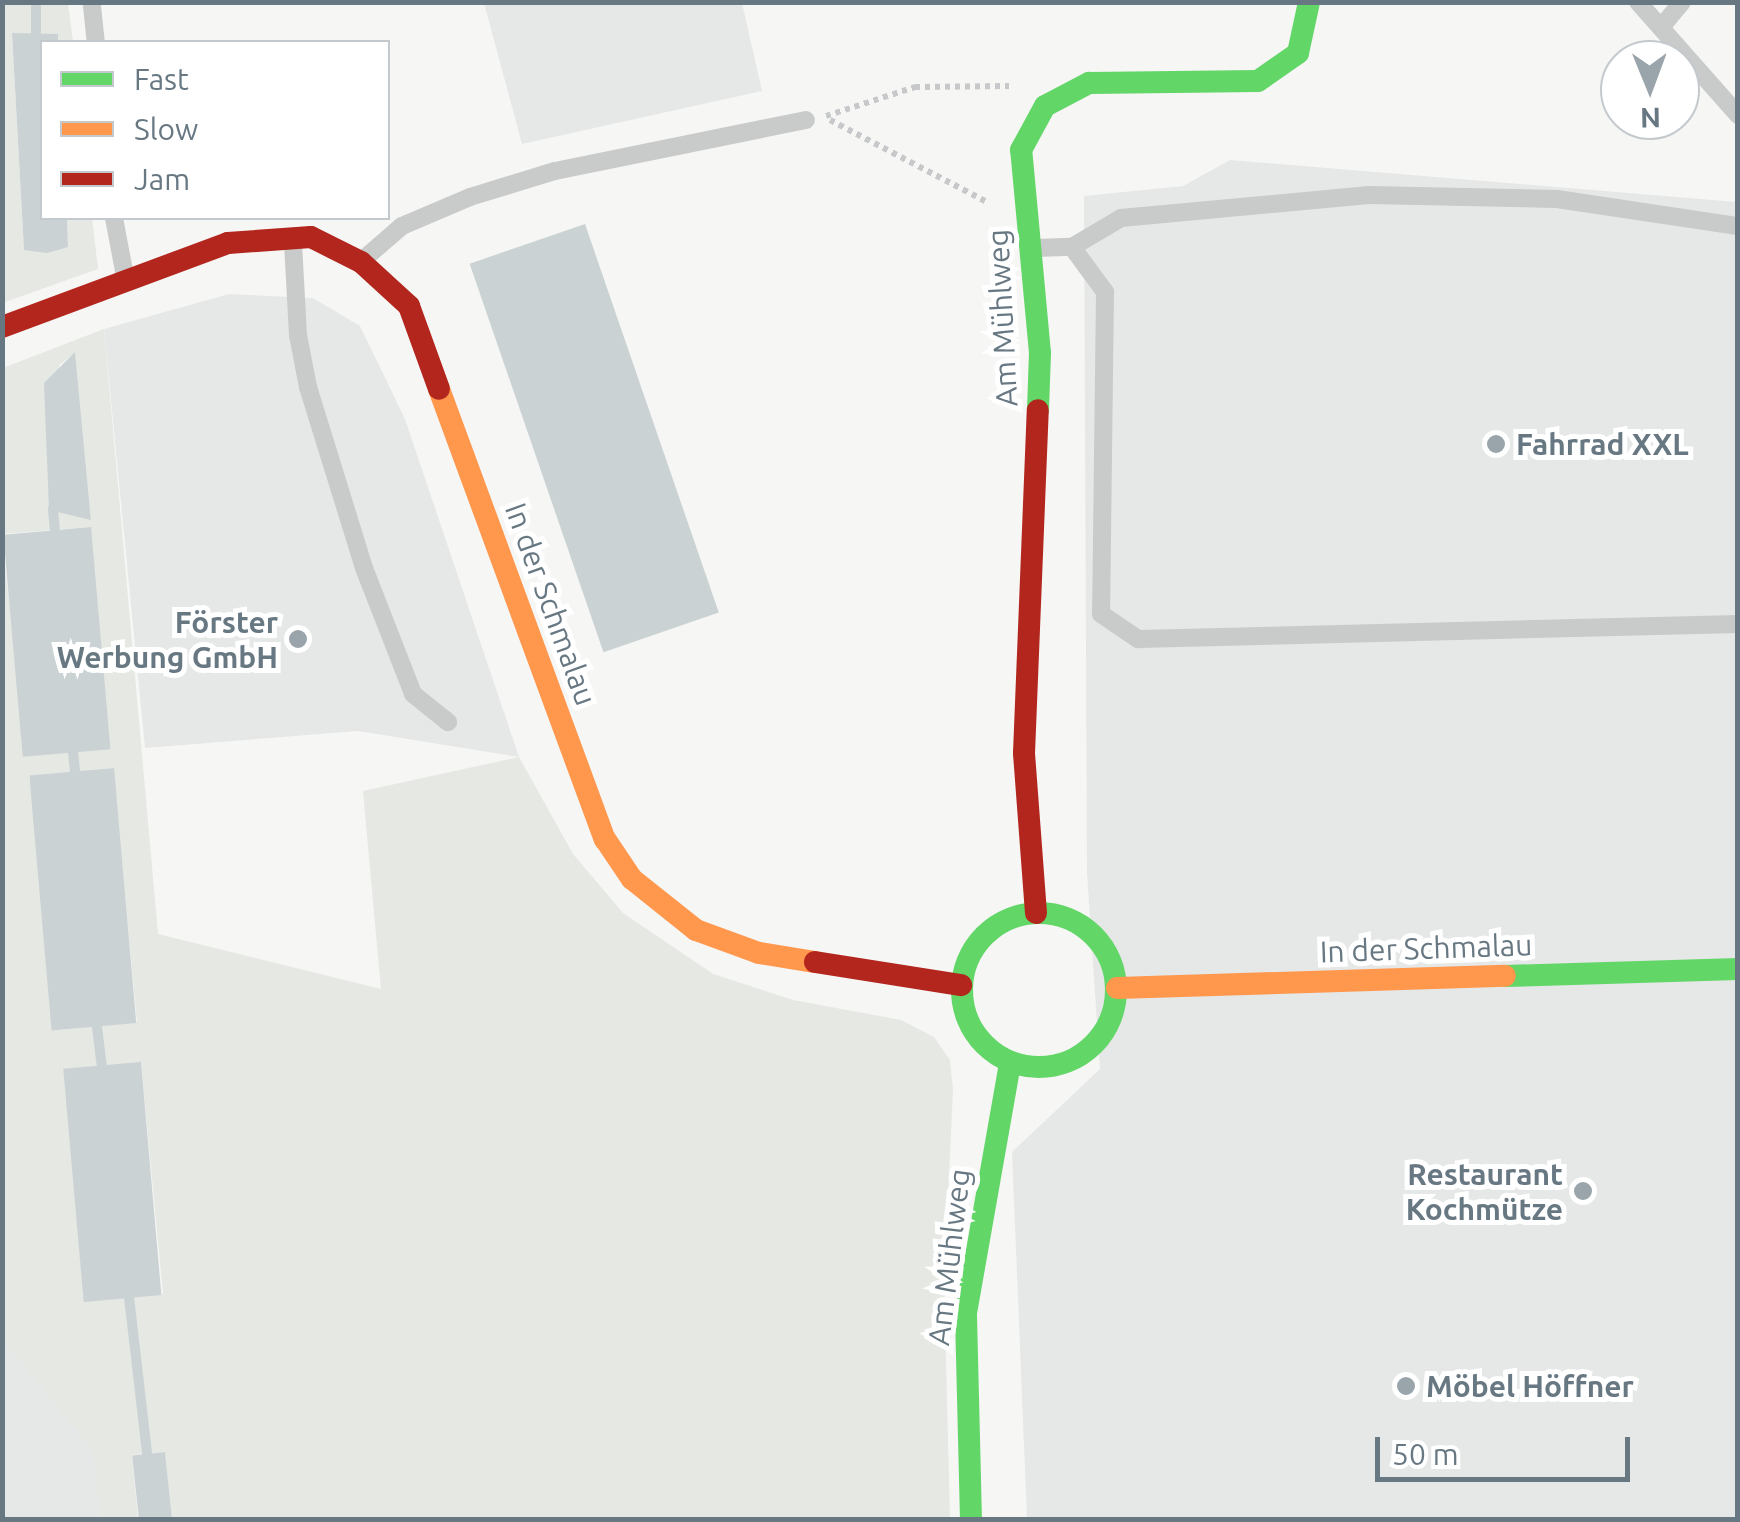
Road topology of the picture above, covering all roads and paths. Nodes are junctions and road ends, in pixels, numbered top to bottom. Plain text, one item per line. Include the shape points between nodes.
1 (1309, 2) edge
2 (1638, 2) edge
3 (1682, 2) edge
4 (92, 6) dead end
5 (1662, 26) junction
6 (96, 40) edge
7 (1059, 98) junction
8 (1738, 115) edge
9 (825, 116) junction
10 (806, 120) joint
11 (1026, 211) junction
12 (114, 220) edge
13 (1738, 226) edge
14 (292, 239) junction
15 (1072, 247) junction
16 (1030, 249) junction
17 (360, 262) junction
18 (127, 280) junction
19 (2, 327) edge
20 (1738, 624) edge
21 (448, 722) dead end
22 (1036, 913) junction
23 (1738, 969) edge
24 (962, 985) junction
25 (1117, 988) junction
26 (1010, 1062) junction
27 (971, 1520) edge

1 - 7 street via 1298,54 1258,81 1089,82
2 - 5 lane
3 - 5 lane
4 - 6 lane
5 - 8 lane
7 - 9 path via 1042,87 915,87
7 - 11 street, Am Mühlweg via 1045,106 1021,150
9 - 10 path
9 - 11 path via 964,194
10 - 17 lane via 574,166 470,197 402,226
11 - 16 street, Am Mühlweg
12 - 18 lane
13 - 15 lane via 1557,199 1370,194 1120,218
14 - 17 street, In der Schmalau via 311,238
14 - 18 street, In der Schmalau via 228,244
14 - 21 lane via 305,370 359,552 414,694
15 - 16 lane
15 - 20 lane via 1105,292 1101,614 1138,639
16 - 22 street, Am Mühlweg via 1040,354 1024,753
17 - 24 street, In der Schmalau via 409,306 606,839 632,879 696,930 758,953
18 - 19 street, In der Schmalau
22 - 24 street via 993,927 966,963
22 - 25 street via 1060,915 1092,934 1112,964
23 - 25 street, In der Schmalau
24 - 26 street via 973,1032
25 - 26 street via 1102,1036 1084,1054 1061,1065
26 - 27 street, Am Mühlweg via 966,1314

